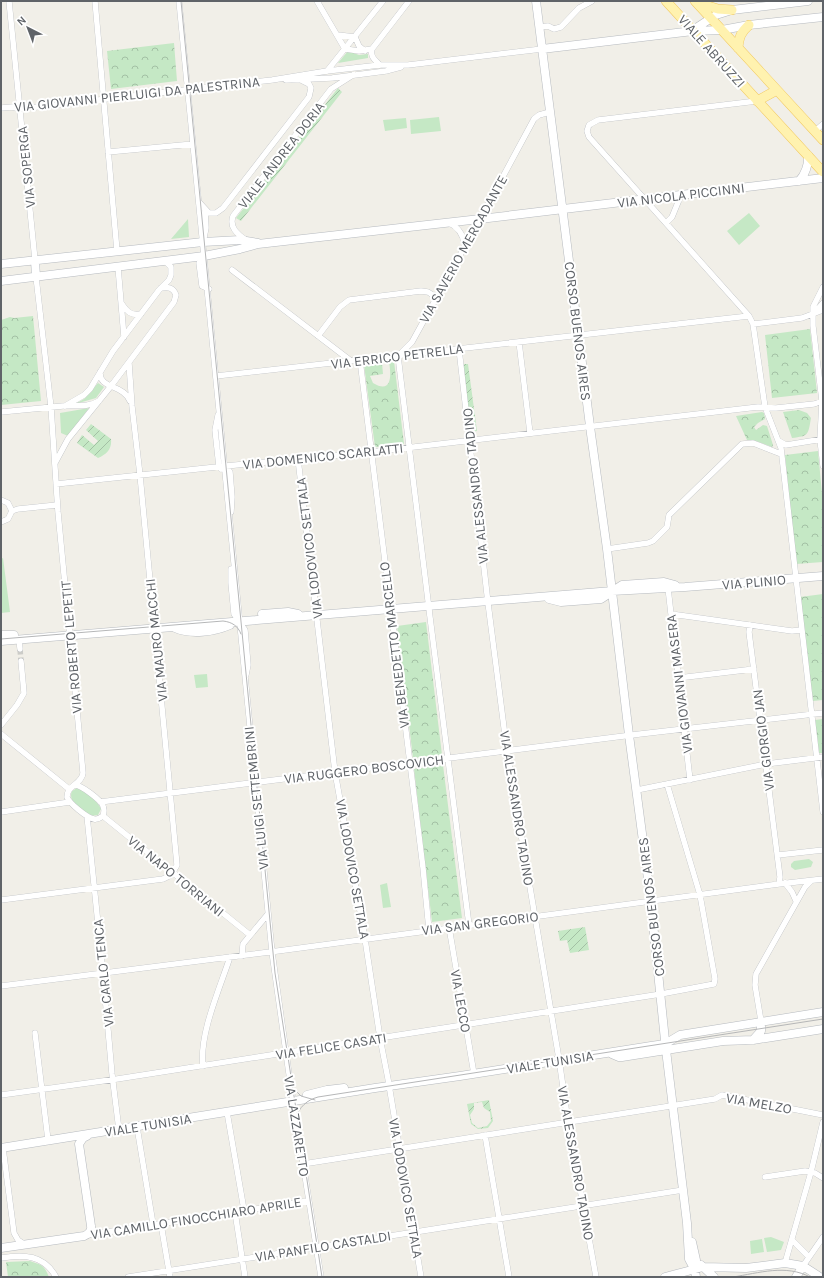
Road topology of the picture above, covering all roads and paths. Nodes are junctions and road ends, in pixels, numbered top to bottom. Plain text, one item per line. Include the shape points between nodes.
1 (9, 1) edge
2 (95, 1) edge
3 (180, 1) edge
4 (317, 1) edge
5 (383, 1) edge
6 (409, 1) edge
7 (536, 1) edge
8 (592, 1) edge
9 (666, 1) edge
10 (808, 1) edge
11 (696, 2) edge
12 (732, 10) junction
13 (823, 17) edge
14 (711, 18) junction
15 (749, 25) junction
16 (540, 27) junction
17 (722, 30) junction
18 (693, 31) junction
19 (338, 35) junction
20 (355, 37) junction
21 (738, 48) junction
22 (346, 49) junction
23 (372, 49) junction
24 (542, 49) junction
25 (365, 51) junction
26 (380, 65) junction
27 (408, 65) junction
28 (345, 69) junction
29 (327, 71) junction
30 (353, 75) junction
31 (332, 78) junction
32 (272, 80) junction
33 (301, 80) junction
34 (188, 90) junction
35 (777, 90) junction
36 (104, 100) junction
37 (757, 101) junction
38 (1, 108) edge
39 (20, 109) junction
40 (550, 112) junction
41 (823, 124) edge
42 (815, 131) junction
43 (823, 140) edge
44 (193, 144) junction
45 (108, 152) junction
46 (808, 155) junction
47 (823, 172) edge
48 (823, 178) edge
49 (799, 181) junction
50 (681, 195) junction
51 (645, 199) junction
52 (199, 202) junction
53 (205, 208) junction
54 (563, 209) junction
55 (480, 219) junction
56 (447, 222) junction
57 (666, 224) junction
58 (203, 242) junction
59 (248, 244) junction
60 (465, 245) junction
61 (117, 251) junction
62 (204, 256) junction
63 (35, 260) junction
64 (165, 261) junction
65 (1, 264) edge
66 (118, 267) junction
67 (232, 270) dead end
68 (36, 277) junction
69 (1, 281) edge
70 (823, 287) edge
71 (161, 288) junction
72 (208, 289) junction
73 (436, 297) junction
74 (121, 303) junction
75 (823, 303) edge
76 (823, 310) edge
77 (141, 314) junction
78 (813, 315) junction
79 (749, 316) junction
80 (753, 324) junction
81 (579, 335) junction
82 (124, 336) junction
83 (318, 336) junction
84 (519, 342) junction
85 (459, 349) junction
86 (398, 356) junction
87 (360, 360) junction
88 (351, 361) junction
89 (129, 363) junction
90 (100, 372) junction
91 (216, 376) junction
92 (111, 386) junction
93 (101, 400) junction
94 (823, 401) edge
95 (65, 406) junction
96 (132, 406) junction
97 (765, 407) junction
98 (50, 408) junction
99 (1, 412) edge
100 (590, 426) junction
101 (530, 433) junction
102 (470, 440) junction
103 (822, 440) edge
104 (779, 441) junction
105 (410, 448) junction
106 (781, 451) junction
107 (371, 452) junction
108 (298, 459) junction
109 (54, 463) junction
110 (221, 466) junction
111 (823, 466) edge
112 (140, 475) junction
113 (56, 484) junction
114 (1, 500) edge
115 (57, 505) junction
116 (12, 511) junction
117 (229, 518) junction
118 (2, 523) edge
119 (607, 549) junction
120 (823, 576) edge
121 (795, 578) junction
122 (682, 586) junction
123 (668, 588) junction
124 (613, 591) junction
125 (488, 601) junction
126 (429, 606) junction
127 (390, 609) junction
128 (670, 614) junction
129 (317, 616) junction
130 (239, 621) junction
131 (750, 625) junction
132 (155, 628) junction
133 (801, 630) junction
134 (69, 633) junction
135 (1, 635) edge
136 (18, 637) junction
137 (1, 641) edge
138 (20, 648) tunnel mouth
139 (21, 661) tunnel mouth
140 (754, 669) junction
141 (678, 678) junction
142 (823, 713) edge
143 (811, 714) junction
144 (761, 720) junction
145 (1, 725) edge
146 (684, 729) junction
147 (1, 734) edge
148 (629, 735) junction
149 (507, 751) junction
150 (823, 757) edge
151 (448, 758) junction
152 (816, 758) junction
153 (409, 763) junction
154 (766, 764) junction
155 (335, 772) junction
156 (690, 780) junction
157 (255, 782) junction
158 (667, 784) junction
159 (75, 785) junction
160 (69, 789) junction
161 (637, 790) junction
162 (171, 793) junction
163 (70, 802) junction
164 (100, 802) junction
165 (1, 812) edge
166 (823, 812) edge
167 (87, 816) junction
168 (103, 816) junction
169 (823, 850) edge
170 (778, 855) junction
171 (173, 873) junction
172 (823, 879) edge
173 (811, 881) junction
174 (782, 883) junction
175 (94, 888) junction
176 (700, 895) junction
177 (1, 900) edge
178 (651, 901) junction
179 (796, 901) junction
180 (268, 914) junction
181 (534, 916) junction
182 (469, 925) junction
183 (449, 927) junction
184 (429, 930) junction
185 (250, 935) junction
186 (365, 939) junction
187 (272, 952) junction
188 (242, 956) junction
189 (230, 957) junction
190 (103, 973) junction
191 (1, 986) edge
192 (661, 994) junction
193 (550, 1011) junction
194 (823, 1012) edge
195 (761, 1021) junction
196 (465, 1024) junction
197 (823, 1029) edge
198 (35, 1033) dead end
199 (380, 1038) junction
200 (753, 1040) junction
201 (665, 1047) junction
202 (286, 1052) junction
203 (560, 1061) junction
204 (203, 1066) junction
205 (474, 1074) junction
206 (113, 1080) junction
207 (389, 1087) junction
208 (42, 1090) junction
209 (1, 1095) edge
210 (293, 1102) junction
211 (673, 1106) junction
212 (228, 1112) junction
213 (823, 1115) edge
214 (568, 1122) junction
215 (823, 1122) edge
216 (137, 1127) junction
217 (119, 1130) junction
218 (91, 1134) junction
219 (485, 1135) junction
220 (62, 1138) junction
221 (48, 1140) junction
222 (79, 1144) junction
223 (2, 1148) edge
224 (400, 1149) junction
225 (303, 1164) junction
226 (811, 1172) junction
227 (764, 1177) dead end
228 (823, 1178) edge
229 (683, 1190) junction
230 (308, 1201) junction
231 (583, 1205) junction
232 (244, 1210) junction
233 (235, 1212) junction
234 (499, 1219) junction
235 (164, 1223) junction
236 (687, 1223) junction
237 (153, 1224) junction
238 (414, 1232) junction
239 (84, 1236) junction
240 (823, 1237) edge
241 (792, 1239) junction
242 (25, 1245) junction
243 (316, 1247) junction
244 (1, 1248) edge
245 (809, 1257) junction
246 (1, 1258) edge
247 (242, 1259) junction
248 (785, 1263) junction
249 (803, 1266) junction
250 (698, 1271) edge
251 (169, 1274) edge
252 (56, 1277) edge
253 (128, 1277) edge
254 (245, 1277) edge
255 (320, 1277) edge
256 (421, 1277) edge
257 (509, 1277) edge
258 (596, 1277) edge
259 (665, 1277) edge
260 (713, 1277) edge
261 (796, 1277) edge
262 (820, 1277) edge

1 - 39 street, VIA SOPERGA
2 - 36 street
3 - 34 street
4 - 19 street
5 - 20 street
6 - 23 street
7 - 16 main road
8 - 16 street via 579,8 566,24 558,28
9 - 18 main road, VIALE ABRUZZI
10 - 12 main road
11 - 12 main road via 718,9
11 - 14 main road, VIALE ABRUZZI
12 - 14 main road
13 - 15 main road
14 - 17 main road, VIALE ABRUZZI
14 - 18 main road
15 - 17 main road
15 - 21 main road via 739,38
16 - 24 main road
17 - 18 main road
17 - 21 main road, VIALE ABRUZZI
18 - 24 main road
18 - 37 main road, VIALE ABRUZZI
19 - 20 street
19 - 22 street
20 - 22 street
20 - 25 street
21 - 35 main road, VIALE ABRUZZI
22 - 25 street
22 - 29 street
23 - 25 street
23 - 26 street via 372,58
24 - 27 street, VIA GIOVANNI PIERLUIGI DA PALESTRINA
24 - 40 main road, CORSO BUENOS AIRES
26 - 27 street, VIA GIOVANNI PIERLUIGI DA PALESTRINA
26 - 28 street, VIA GIOVANNI PIERLUIGI DA PALESTRINA
27 - 30 street, VIA GIOVANNI PIERLUIGI DA PALESTRINA via 389,71
28 - 29 street, VIA GIOVANNI PIERLUIGI DA PALESTRINA
28 - 31 street, VIA GIOVANNI PIERLUIGI DA PALESTRINA
29 - 32 street, VIA GIOVANNI PIERLUIGI DA PALESTRINA
30 - 31 street, VIA GIOVANNI PIERLUIGI DA PALESTRINA
30 - 59 street, VIALE ANDREA DORIA via 331,89 233,216 233,227
31 - 33 street, VIA GIOVANNI PIERLUIGI DA PALESTRINA
32 - 33 street, VIA GIOVANNI PIERLUIGI DA PALESTRINA
32 - 34 street, VIA GIOVANNI PIERLUIGI DA PALESTRINA
33 - 53 street, VIALE ANDREA DORIA via 311,88 309,97 226,205 214,214
34 - 36 street, VIA GIOVANNI PIERLUIGI DA PALESTRINA
34 - 44 street
35 - 37 main road
35 - 42 main road, VIALE ABRUZZI
36 - 39 street, VIA GIOVANNI PIERLUIGI DA PALESTRINA
36 - 45 street
37 - 46 main road, VIALE ABRUZZI
37 - 51 street via 605,119 591,123 587,129 589,137
38 - 39 street, VIA GIOVANNI PIERLUIGI DA PALESTRINA
39 - 63 street, VIA SOPERGA
40 - 54 main road, CORSO BUENOS AIRES
40 - 55 street, VIA SAVERIO MERCADANTE via 534,119
41 - 42 street
42 - 43 main road, VIALE ABRUZZI
44 - 45 street
44 - 52 street
45 - 61 street
46 - 47 main road, VIALE ABRUZZI
46 - 49 main road via 806,171
48 - 49 main road, VIA NICOLA PICCINNI
49 - 50 main road, VIA NICOLA PICCINNI
50 - 51 main road, VIA NICOLA PICCINNI
50 - 57 street via 672,218
51 - 54 main road, VIA NICOLA PICCINNI
51 - 57 street
52 - 53 street
52 - 58 street
53 - 58 street via 206,228
54 - 55 main road, VIA NICOLA PICCINNI
54 - 81 main road, CORSO BUENOS AIRES
55 - 56 main road, VIA NICOLA PICCINNI
55 - 60 street, VIA SAVERIO MERCADANTE
56 - 59 main road, VIA NICOLA PICCINNI
56 - 60 street via 458,228
57 - 79 street
58 - 59 main road
58 - 61 main road
58 - 62 street, VIA LUIGI SETTEMBRINI
59 - 62 main road
60 - 73 street, VIA SAVERIO MERCADANTE
61 - 63 main road
62 - 64 main road
62 - 72 street, VIA LUIGI SETTEMBRINI
62 - 72 street, VIA LUIGI SETTEMBRINI via 200,263 202,286
63 - 65 main road
63 - 68 main road
64 - 66 main road
64 - 71 street via 171,267 172,273
66 - 68 main road
66 - 74 street
67 - 83 street
68 - 69 main road
68 - 98 street, VIA ROBERTO LEPETIT
70 - 78 street via 813,308
71 - 77 street
71 - 89 street via 172,289 176,295 175,301
72 - 91 street, VIA LUIGI SETTEMBRINI
73 - 83 street via 421,291 347,301
73 - 86 street, VIA SAVERIO MERCADANTE via 412,342
74 - 77 street via 129,313
74 - 82 street
75 - 78 street
76 - 78 street
77 - 82 street
78 - 80 street
78 - 94 street
79 - 80 street
79 - 81 street, VIA ERRICO PETRELLA
80 - 97 street
81 - 84 street, VIA ERRICO PETRELLA
81 - 100 main road, CORSO BUENOS AIRES
82 - 90 street
83 - 88 street
84 - 85 street, VIA ERRICO PETRELLA
84 - 101 street
85 - 86 street, VIA ERRICO PETRELLA
85 - 102 street, VIA ALESSANDRO TADINO
86 - 87 street, VIA ERRICO PETRELLA
86 - 105 street
87 - 88 street, VIA ERRICO PETRELLA
87 - 107 street, VIA BENEDETTO MARCELLO
88 - 91 street, VIA ERRICO PETRELLA
89 - 92 street
89 - 96 street, VIA MAURO MACCHI
90 - 92 street, VIA MAURO MACCHI via 101,381
90 - 95 street via 86,394
91 - 110 street, VIA LUIGI SETTEMBRINI via 219,411 215,430
92 - 93 street
92 - 96 street, VIA MAURO MACCHI via 126,393
93 - 95 street via 86,406
93 - 109 street via 68,440
94 - 97 street, VIA DOMENICO SCARLATTI via 776,408
94 - 103 street
95 - 98 street
96 - 112 street, VIA MAURO MACCHI
97 - 100 street, VIA DOMENICO SCARLATTI
97 - 104 street
98 - 99 street
98 - 109 street, VIA ROBERTO LEPETIT
100 - 101 street, VIA DOMENICO SCARLATTI
100 - 119 main road, CORSO BUENOS AIRES
101 - 102 street, VIA DOMENICO SCARLATTI
102 - 105 street, VIA DOMENICO SCARLATTI
102 - 125 street, VIA ALESSANDRO TADINO
103 - 104 street via 786,445
103 - 111 street
104 - 106 street
105 - 107 street, VIA DOMENICO SCARLATTI
105 - 126 street
106 - 119 street via 753,443 739,446 669,515 667,527 651,543
106 - 121 street
107 - 108 street, VIA DOMENICO SCARLATTI
107 - 127 street, VIA BENEDETTO MARCELLO
108 - 110 street, VIA DOMENICO SCARLATTI
108 - 129 street, VIA LODOVICO SETTALA
109 - 113 street, VIA ROBERTO LEPETIT
110 - 112 street, VIA DOMENICO SCARLATTI
110 - 117 street, VIA LUIGI SETTEMBRINI via 225,473
110 - 117 street, VIA LUIGI SETTEMBRINI via 230,472 232,501
112 - 113 street, VIA DOMENICO SCARLATTI
112 - 132 street, VIA MAURO MACCHI
113 - 115 street, VIA ROBERTO LEPETIT
114 - 116 street via 8,503
115 - 116 street
115 - 134 street, VIA ROBERTO LEPETIT
116 - 118 street via 9,518
117 - 130 street, VIA LUIGI SETTEMBRINI
119 - 124 main road, CORSO BUENOS AIRES
120 - 121 main road, VIA PLINIO
121 - 122 main road, VIA PLINIO
121 - 133 street
122 - 123 main road, VIA PLINIO
122 - 124 main road, VIA PLINIO via 664,582 622,585
123 - 124 main road, VIA PLINIO
123 - 128 street, VIA GIOVANNI MASERA
124 - 125 main road via 601,598 588,600 561,602 543,597
124 - 148 main road, CORSO BUENOS AIRES
125 - 126 main road
125 - 149 street, VIA ALESSANDRO TADINO
126 - 127 main road
126 - 151 street
127 - 129 main road
127 - 153 street, VIA BENEDETTO MARCELLO
128 - 131 street
128 - 141 street, VIA GIOVANNI MASERA
129 - 130 main road
129 - 155 street, VIA LODOVICO SETTALA
130 - 132 main road via 221,628 192,632 172,627
130 - 157 street, VIA LUIGI SETTEMBRINI
131 - 133 street
131 - 140 street, VIA GIORGIO JAN
132 - 134 main road via 101,633 85,630
132 - 162 street, VIA MAURO MACCHI
133 - 143 street
134 - 136 main road
134 - 159 street, VIA ROBERTO LEPETIT via 83,773
135 - 136 main road
136 - 137 main road
136 - 138 street
139 - 145 street via 24,693
140 - 141 street
140 - 144 street, VIA GIORGIO JAN
141 - 146 street, VIA GIOVANNI MASERA
142 - 143 street, VIA RUGGERO BOSCOVICH
143 - 144 street, VIA RUGGERO BOSCOVICH
143 - 152 street
144 - 146 street, VIA RUGGERO BOSCOVICH
144 - 154 street, VIA GIORGIO JAN
146 - 148 street, VIA RUGGERO BOSCOVICH
146 - 156 street, VIA GIOVANNI MASERA
147 - 160 street
148 - 149 street, VIA RUGGERO BOSCOVICH
148 - 161 main road, CORSO BUENOS AIRES
149 - 151 street, VIA RUGGERO BOSCOVICH
149 - 181 street, VIA ALESSANDRO TADINO
150 - 152 street
151 - 153 street, VIA RUGGERO BOSCOVICH
151 - 182 street
152 - 154 street
152 - 166 street
153 - 155 street, VIA RUGGERO BOSCOVICH
153 - 184 street, VIA BENEDETTO MARCELLO
154 - 156 street
154 - 170 street, VIA GIORGIO JAN
155 - 157 street, VIA RUGGERO BOSCOVICH
155 - 186 street, VIA LODOVICO SETTALA
156 - 158 street
157 - 162 street, VIA RUGGERO BOSCOVICH
157 - 180 street, VIA LUIGI SETTEMBRINI
158 - 161 street
158 - 176 street
159 - 160 street
159 - 164 street
160 - 163 street via 66,797
161 - 178 main road, CORSO BUENOS AIRES
162 - 164 street, VIA RUGGERO BOSCOVICH
162 - 171 street, VIA MAURO MACCHI via 177,865
163 - 165 street
163 - 167 street
164 - 168 street via 104,809
167 - 168 street via 96,819
167 - 175 street, VIA CARLO TENCA
168 - 171 street, VIA NAPO TORRIANI
169 - 170 street
170 - 174 street, VIA GIORGIO JAN
171 - 175 street via 163,879
171 - 185 street, VIA NAPO TORRIANI
172 - 173 street, VIA SAN GREGORIO
173 - 174 street, VIA SAN GREGORIO
173 - 179 street
174 - 176 street, VIA SAN GREGORIO
174 - 179 street via 792,892
175 - 177 street
175 - 190 street, VIA CARLO TENCA
176 - 178 street, VIA SAN GREGORIO
176 - 192 street, VIA FELICE CASATI via 714,984
178 - 181 street, VIA SAN GREGORIO
178 - 192 main road, CORSO BUENOS AIRES
179 - 195 street via 758,969 755,985
180 - 185 street
180 - 187 street, VIA LUIGI SETTEMBRINI
181 - 182 street, VIA SAN GREGORIO
181 - 193 street, VIA ALESSANDRO TADINO
182 - 183 street, VIA SAN GREGORIO
183 - 184 street, VIA SAN GREGORIO
183 - 196 street, VIA LECCO
184 - 186 street, VIA SAN GREGORIO
185 - 188 street via 242,946
186 - 187 street, VIA SAN GREGORIO
186 - 199 street, VIA LODOVICO SETTALA
187 - 188 street, VIA SAN GREGORIO
187 - 202 street, VIA LAZZARETTO
188 - 189 street, VIA SAN GREGORIO
189 - 190 street
189 - 204 street via 203,1045
190 - 191 street
190 - 206 street, VIA CARLO TENCA
192 - 193 street, VIA FELICE CASATI
192 - 201 main road, CORSO BUENOS AIRES
193 - 196 street, VIA FELICE CASATI
193 - 203 street, VIA ALESSANDRO TADINO
194 - 195 main road
195 - 200 main road via 761,1031
195 - 201 main road via 680,1035
196 - 199 street, VIA FELICE CASATI
196 - 205 street, VIA LECCO
197 - 200 main road, VIALE TUNISIA
198 - 208 street
199 - 202 street, VIA FELICE CASATI
199 - 207 street, VIA LODOVICO SETTALA
200 - 201 main road, VIALE TUNISIA
201 - 203 main road, VIALE TUNISIA
201 - 211 main road, CORSO BUENOS AIRES
202 - 204 street, VIA FELICE CASATI
202 - 210 street, VIA LAZZARETTO
203 - 205 main road, VIALE TUNISIA
203 - 214 street, VIA ALESSANDRO TADINO
204 - 206 street, VIA FELICE CASATI
205 - 207 main road, VIALE TUNISIA
206 - 208 street, VIA FELICE CASATI
206 - 217 street, VIA CARLO TENCA
207 - 210 main road, VIALE TUNISIA
207 - 224 street, VIA LODOVICO SETTALA
208 - 209 street, VIA FELICE CASATI
208 - 221 street
210 - 212 main road, VIALE TUNISIA
210 - 225 street, VIA LAZZARETTO
211 - 213 street, VIA MELZO via 715,1099 722,1095
211 - 214 street, VIA MELZO
211 - 229 main road, CORSO BUENOS AIRES
212 - 216 main road, VIALE TUNISIA
212 - 232 street
214 - 219 street, VIA MELZO
214 - 231 street, VIA ALESSANDRO TADINO
215 - 226 street
216 - 217 main road, VIALE TUNISIA
216 - 237 street
217 - 218 main road, VIALE TUNISIA
218 - 220 main road, VIALE TUNISIA
218 - 222 main road via 83,1138
219 - 224 street, VIA MELZO
219 - 234 street
220 - 221 main road, VIALE TUNISIA
220 - 222 street
221 - 223 main road, VIALE TUNISIA
222 - 239 main road via 91,1229
223 - 242 street via 14,1233
224 - 225 street, VIA MELZO
224 - 238 street, VIA LODOVICO SETTALA
225 - 230 street, VIA LAZZARETTO
226 - 227 street
226 - 228 street
226 - 241 street
229 - 231 street, VIA PANFILO CASTALDI
229 - 236 main road, CORSO BUENOS AIRES
230 - 232 street, VIA CAMILLO FINOCCHIARO APRILE
230 - 243 street, VIA LAZZARETTO
231 - 234 street, VIA PANFILO CASTALDI
231 - 258 street, VIA ALESSANDRO TADINO
232 - 233 street, VIA CAMILLO FINOCCHIARO APRILE
233 - 235 street, VIA CAMILLO FINOCCHIARO APRILE
233 - 247 street
234 - 238 street, VIA PANFILO CASTALDI
234 - 257 street
235 - 237 street, VIA CAMILLO FINOCCHIARO APRILE
235 - 251 street via 162,1230
236 - 250 main road, CORSO BUENOS AIRES
236 - 250 main road, CORSO BUENOS AIRES via 689,1259
237 - 239 street, VIA CAMILLO FINOCCHIARO APRILE
238 - 243 street, VIA PANFILO CASTALDI
238 - 256 street, VIA LODOVICO SETTALA
239 - 242 main road
240 - 245 street
241 - 245 street
241 - 248 street
242 - 244 main road
243 - 247 street, VIA PANFILO CASTALDI
243 - 255 street, VIA LAZZARETTO
245 - 249 street
246 - 252 street via 37,1258 47,1264
247 - 251 street, VIA PANFILO CASTALDI
247 - 254 street
248 - 249 main road
248 - 250 main road
249 - 261 main road
249 - 262 main road
250 - 259 main road
250 - 260 main road
251 - 253 street, VIA PANFILO CASTALDI

